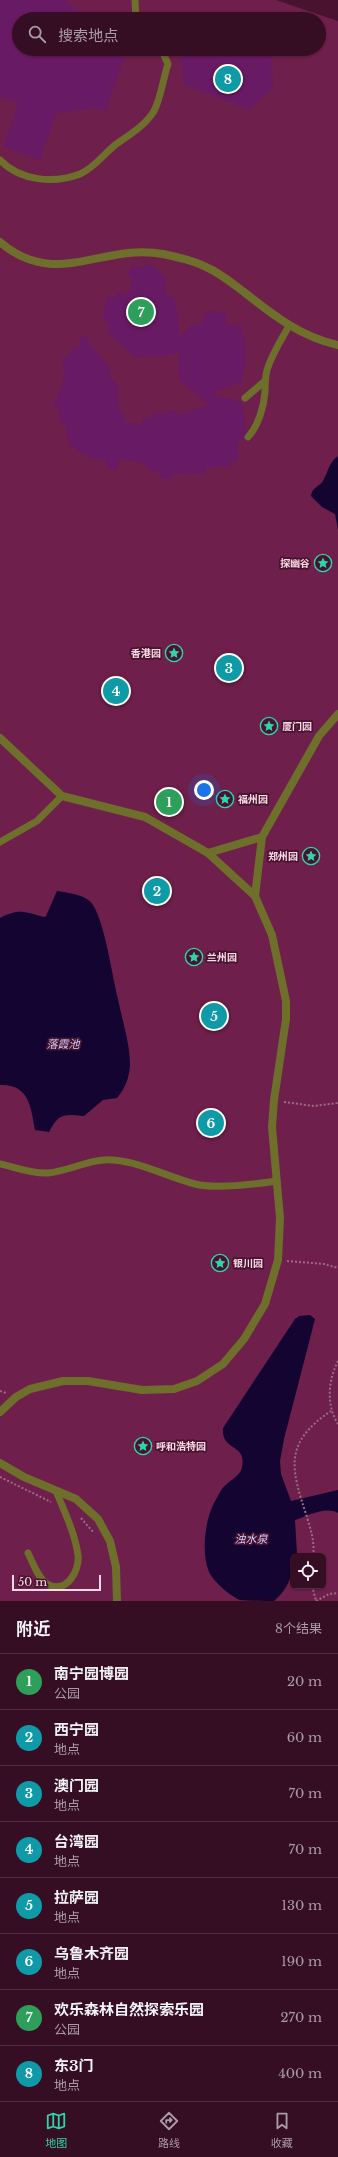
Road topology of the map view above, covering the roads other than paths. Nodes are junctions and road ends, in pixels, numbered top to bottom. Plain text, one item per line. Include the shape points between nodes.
1 (135, 0) edge
2 (136, 12) edge
3 (164, 56) edge
4 (0, 160) edge
5 (0, 242) edge
6 (289, 326) junction
7 (338, 345) edge
8 (264, 382) junction
9 (245, 398) dead end
10 (248, 437) dead end
11 (338, 714) edge
12 (0, 738) edge
13 (62, 796) junction
14 (262, 837) junction
15 (0, 842) edge
16 (208, 853) junction
17 (255, 896) junction
18 (0, 1164) edge
19 (277, 1181) junction
20 (0, 1412) edge
21 (0, 1463) edge
22 (56, 1491) junction
23 (28, 1553) dead end
24 (117, 1601) edge

1 - 2 lane
3 - 4 lane via 168,64 153,112 142,126 93,166 80,174 56,180 38,179 21,174
5 - 6 street via 24,257 41,263 60,265 127,252 181,258 206,267 223,277
6 - 7 street
6 - 8 lane via 276,348
8 - 9 lane
8 - 10 lane via 265,392 259,419
11 - 14 street via 320,736
12 - 13 street
13 - 15 lane via 37,821
13 - 16 street via 145,816
14 - 16 street
14 - 17 street
16 - 17 street
17 - 19 street via 272,935 286,1001 272,1127
18 - 19 lane via 48,1173 90,1162 114,1160 129,1162 197,1184 258,1184
19 - 20 street via 280,1218 278,1260 265,1304 244,1339 223,1364 197,1381 174,1389 142,1390 88,1381 63,1381 30,1389 16,1397
21 - 22 street
22 - 23 lane via 78,1556 74,1576 58,1586 48,1585
22 - 24 street via 76,1499 98,1519 110,1541 116,1567

